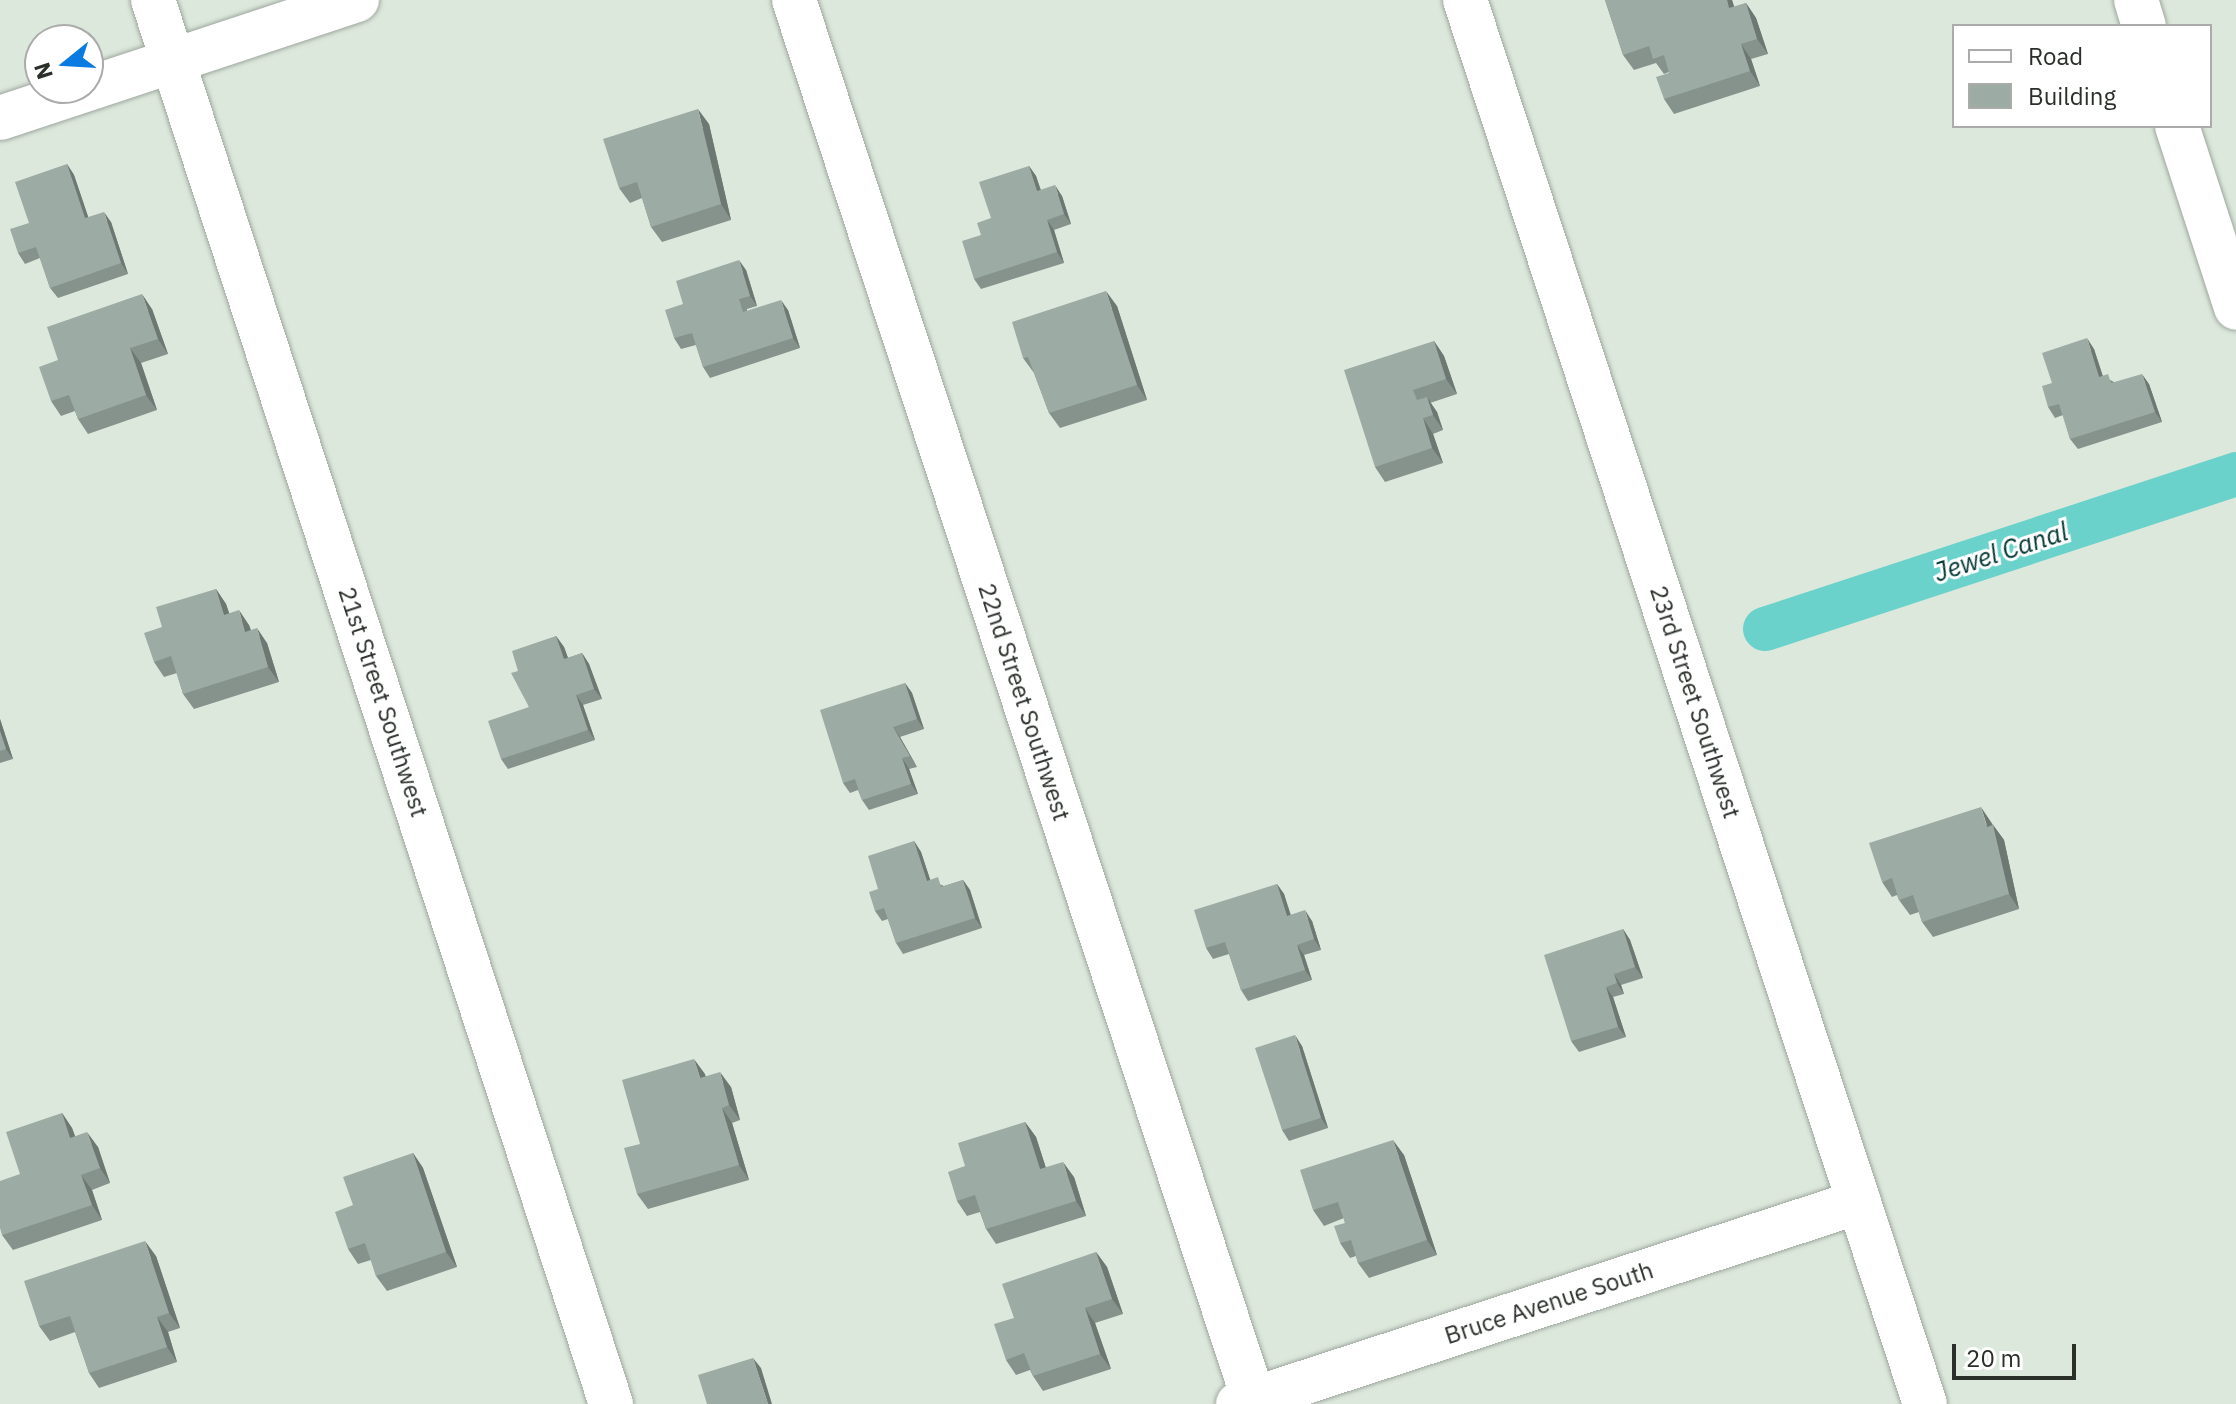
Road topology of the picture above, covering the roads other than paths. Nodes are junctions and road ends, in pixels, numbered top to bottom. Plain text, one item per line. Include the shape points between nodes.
1 (153, 0) edge
2 (357, 0) edge
3 (794, 0) edge
4 (1465, 0) edge
5 (2136, 0) edge
6 (2143, 24) edge
7 (174, 60) junction
8 (0, 118) edge
9 (2178, 128) edge
10 (2236, 308) edge
11 (1859, 1202) junction
12 (1248, 1402) edge
13 (611, 1404) edge
14 (1925, 1404) edge

1 - 7 street, 21st Street Southwest
2 - 7 street
3 - 12 street, 22nd Street Southwest
4 - 11 street, 23rd Street Southwest
5 - 6 street
7 - 8 street
7 - 13 street, 21st Street Southwest
9 - 10 street
11 - 12 street, Bruce Avenue South
11 - 14 street, 23rd Street Southwest

